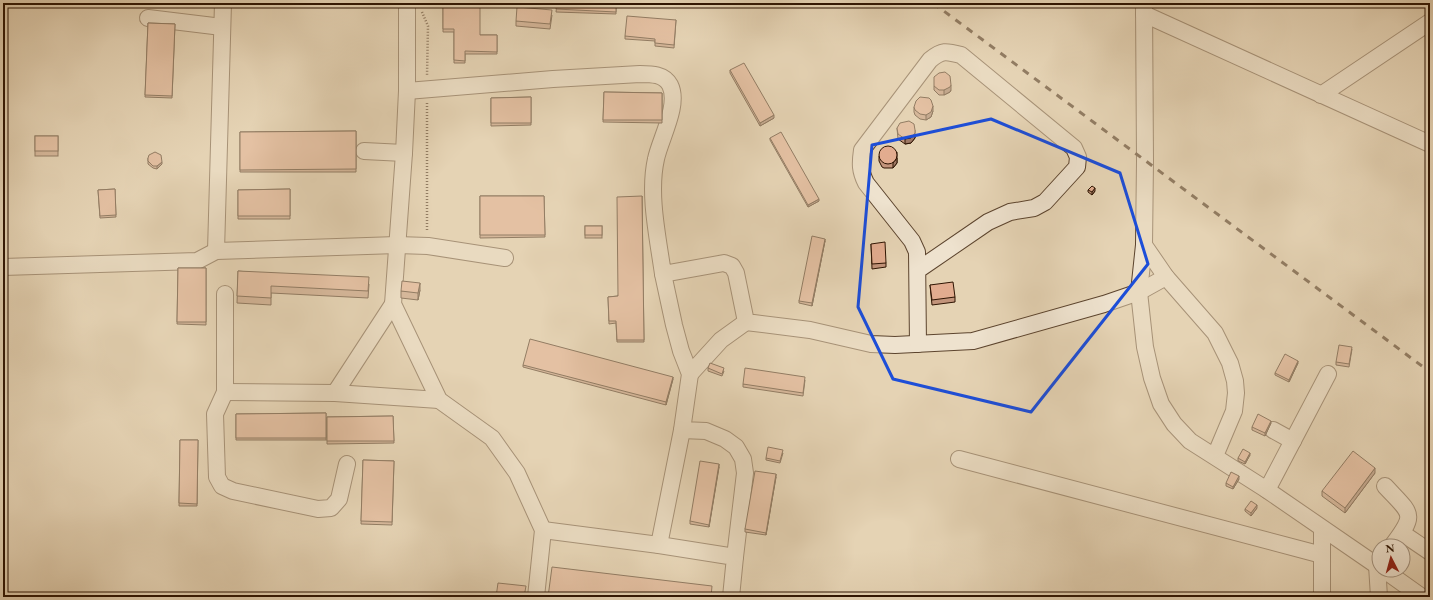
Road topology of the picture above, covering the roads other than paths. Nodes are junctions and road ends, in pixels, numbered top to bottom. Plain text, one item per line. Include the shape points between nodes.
1 (223, 3) edge
2 (414, 5) edge
3 (1144, 9) edge
4 (148, 18) dead end
5 (1430, 22) edge
6 (222, 27) junction
7 (407, 91) junction
8 (1321, 96) junction
9 (1430, 144) edge
10 (364, 151) dead end
11 (404, 153) junction
12 (397, 245) junction
13 (1144, 245) junction
14 (216, 251) junction
15 (505, 258) dead end
16 (3, 267) edge
17 (918, 270) junction
18 (663, 274) junction
19 (1166, 277) junction
20 (1139, 292) junction
21 (225, 294) dead end
22 (393, 304) junction
23 (746, 322) junction
24 (918, 344) junction
25 (690, 374) junction
26 (1328, 374) dead end
27 (225, 392) junction
28 (335, 393) junction
29 (439, 400) junction
30 (682, 430) junction
31 (1273, 430) dead end
32 (1293, 441) junction
33 (1215, 456) junction
34 (959, 460) dead end
35 (347, 464) dead end
36 (1386, 486) dead end
37 (1267, 490) junction
38 (1322, 529) junction
39 (543, 530) junction
40 (1402, 533) junction
41 (1398, 538) edge
42 (659, 545) junction
43 (1430, 552) edge
44 (1322, 555) junction
45 (735, 557) junction
46 (1371, 560) edge
47 (1380, 578) edge
48 (1396, 578) edge
49 (536, 597) edge
50 (731, 597) edge
51 (1322, 597) edge
52 (1379, 597) edge
53 (1422, 597) edge

1 - 6 lane
2 - 7 lane
3 - 8 lane
3 - 13 lane
4 - 6 lane
5 - 8 lane
6 - 14 lane
7 - 11 lane
7 - 18 lane via 640,74 655,74 664,78 673,97 656,160 653,199
8 - 9 lane
10 - 11 lane
11 - 12 lane
12 - 14 lane
12 - 15 lane via 428,246
12 - 22 lane
13 - 19 lane
13 - 20 lane
14 - 16 lane via 197,260
17 - 17 lane via 917,252 912,241 866,183 860,164 862,150 930,60 939,52 949,51 961,55 1074,148 1078,156 1077,167 1045,202 1034,208 1010,212 988,222
17 - 24 lane
18 - 23 lane via 724,263 732,266 736,273
18 - 25 lane via 681,351
19 - 20 lane
19 - 33 lane via 1215,333 1230,363 1235,381 1234,411
20 - 24 lane via 973,341
20 - 33 lane via 1145,346 1161,404 1174,424 1190,441
21 - 27 lane
22 - 28 lane
22 - 29 lane
23 - 24 lane via 810,330 871,344
23 - 25 lane via 721,340
25 - 30 lane
26 - 32 lane
27 - 28 lane
27 - 35 lane via 215,414 217,477 222,486 232,491 318,509 331,508 339,499
28 - 29 lane
29 - 39 lane via 492,438 517,473
30 - 42 lane
30 - 45 lane via 706,431 725,439 736,447 743,459 745,473
31 - 32 lane
32 - 37 lane
33 - 37 lane
34 - 44 lane
36 - 40 lane via 1408,514 1408,522
37 - 38 lane
38 - 44 lane
38 - 46 lane
39 - 42 lane
39 - 49 lane
40 - 41 lane
40 - 43 lane
42 - 45 lane
44 - 51 lane
45 - 50 lane
47 - 52 lane
48 - 53 lane

